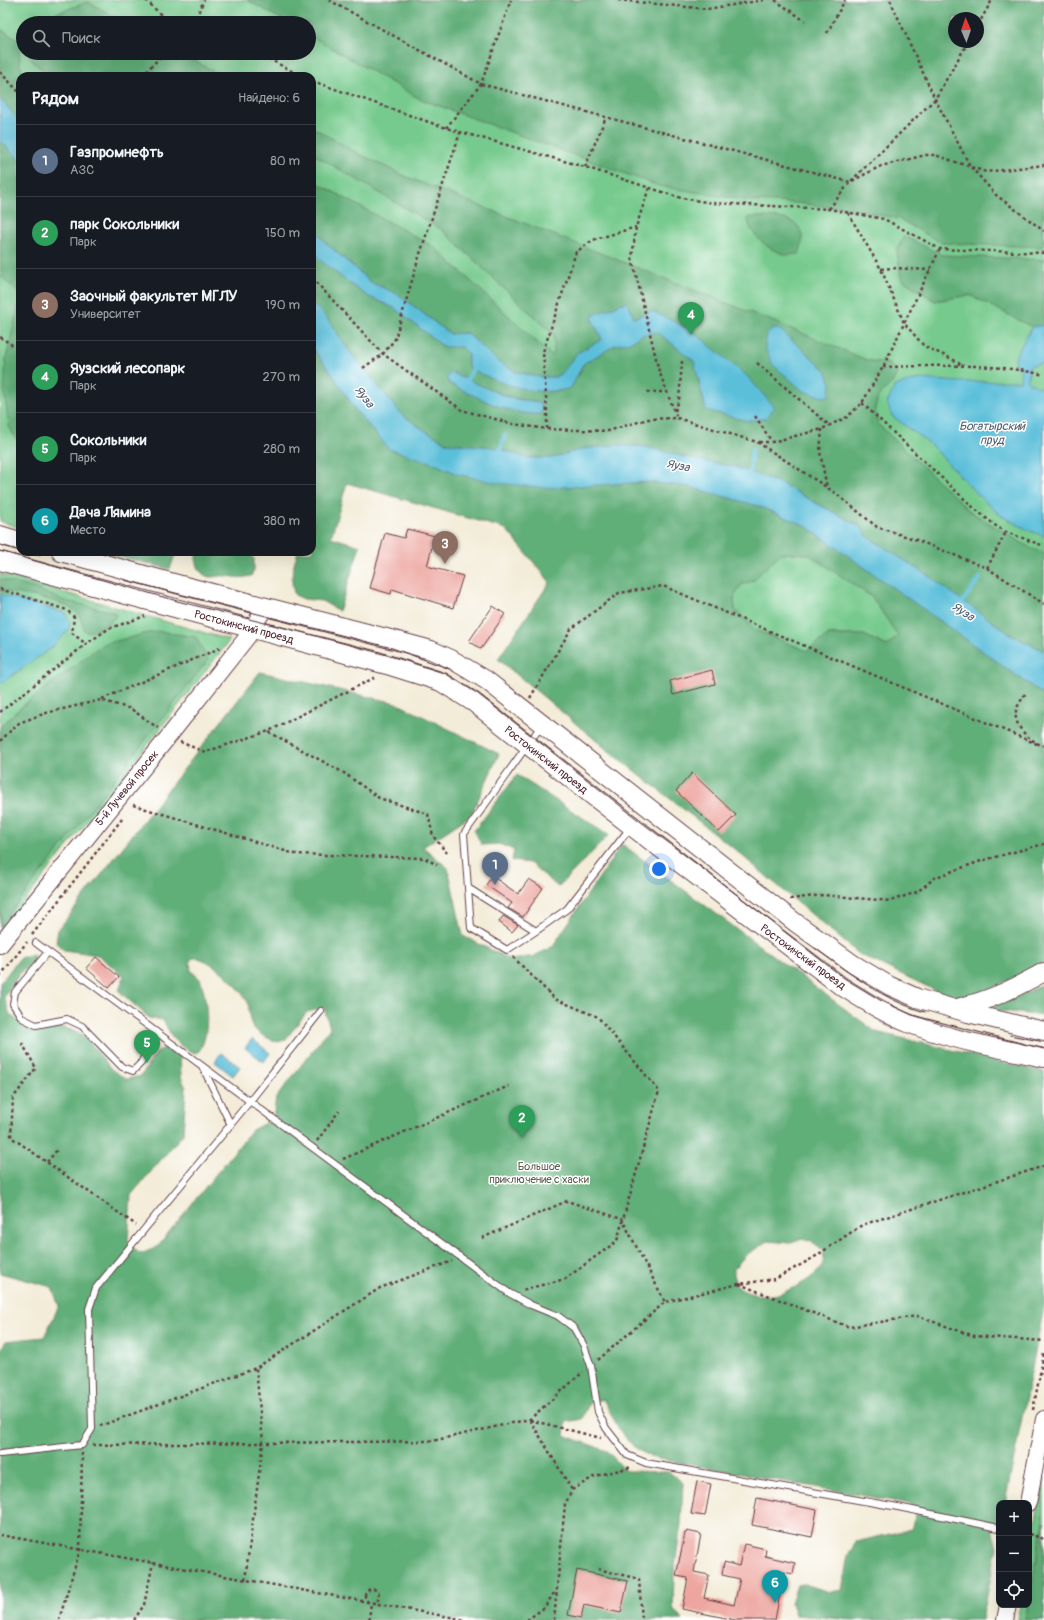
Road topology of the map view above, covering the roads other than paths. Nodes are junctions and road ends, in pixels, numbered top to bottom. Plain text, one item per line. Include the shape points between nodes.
1 (0, 535) edge
2 (16, 540) edge
3 (76, 556) edge
4 (0, 561) edge
5 (265, 607) junction
6 (252, 629) junction
7 (542, 725) junction
8 (527, 745) junction
9 (631, 826) junction
10 (468, 888) junction
11 (536, 931) junction
12 (36, 943) dead end
13 (0, 945) edge
14 (48, 952) junction
15 (1044, 972) edge
16 (953, 1009) junction
17 (321, 1011) dead end
18 (1044, 1031) edge
19 (157, 1033) junction
20 (1044, 1058) edge
21 (201, 1065) junction
22 (250, 1101) junction
23 (230, 1125) junction
24 (1044, 1419) edge
25 (0, 1454) edge
26 (1029, 1500) edge
27 (996, 1527) edge
28 (1007, 1608) edge
29 (1005, 1620) edge

1 - 2 main road
3 - 5 main road
4 - 6 main road, Ростокинский проезд
5 - 6 street, 5-й Лучевой просек
5 - 7 main road via 431,650 486,680
6 - 8 main road, Ростокинский проезд via 441,682 473,702
6 - 13 street, 5-й Лучевой просек
7 - 8 lane
7 - 16 main road via 796,923 853,964 890,986 917,998
8 - 9 main road, Ростокинский проезд
8 - 10 lane via 464,834
9 - 11 lane via 567,909
9 - 20 main road, Ростокинский проезд via 804,959 873,1006 930,1031
10 - 11 lane
10 - 11 lane via 471,928 507,950
12 - 14 lane
14 - 19 lane
14 - 19 lane via 15,992 13,1004 22,1018 36,1025 67,1019 82,1026 122,1067 133,1071 141,1063
15 - 16 main road via 990,999
16 - 18 main road
17 - 22 lane
19 - 21 lane
21 - 22 lane
21 - 23 lane
22 - 23 lane
22 - 27 lane via 508,1293 558,1316 574,1328 591,1366 598,1412 606,1428 627,1455 646,1463 898,1507
23 - 25 lane via 96,1288 89,1309 92,1429 82,1445
24 - 26 street
28 - 29 street

